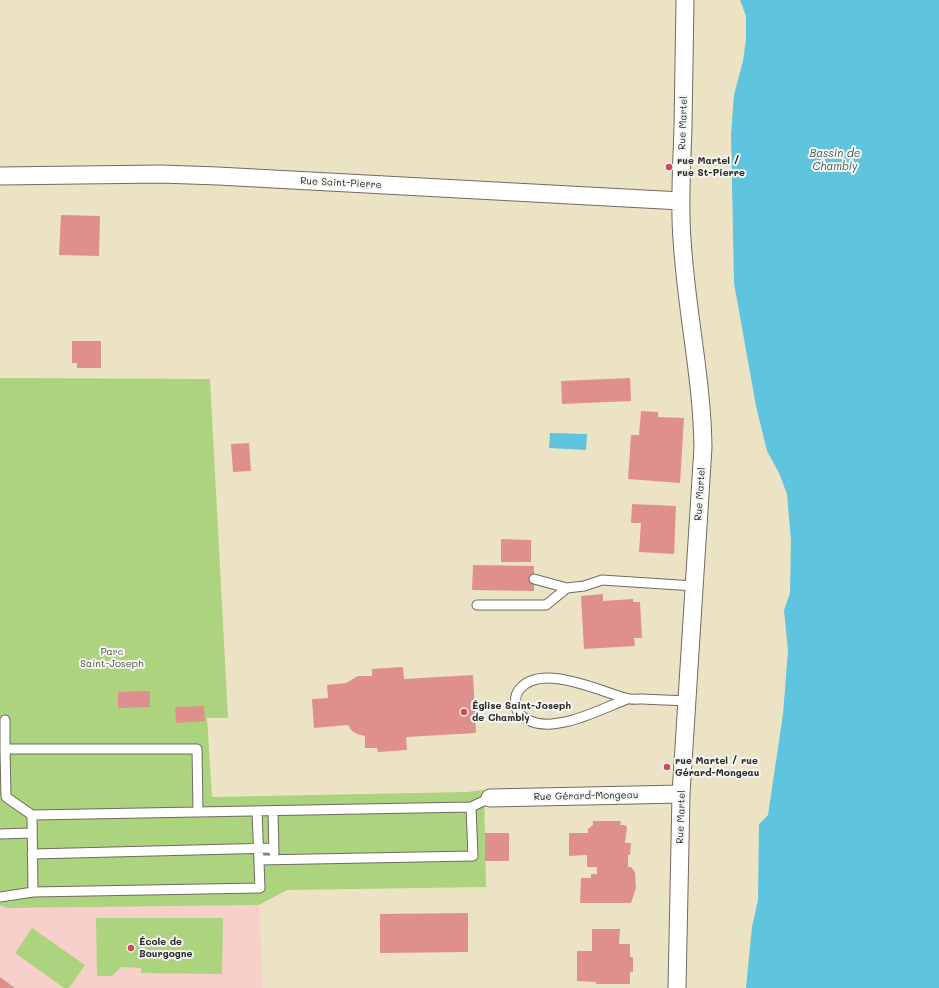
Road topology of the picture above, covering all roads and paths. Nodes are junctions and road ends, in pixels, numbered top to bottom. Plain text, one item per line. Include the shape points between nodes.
1 (685, 0) edge
2 (0, 176) edge
3 (681, 201) junction
4 (534, 579) dead end
5 (694, 586) junction
6 (567, 588) junction
7 (477, 606) dead end
8 (626, 699) junction
9 (686, 701) junction
10 (5, 720) dead end
11 (5, 748) junction
12 (681, 794) junction
13 (490, 798) joint
14 (471, 807) junction
15 (257, 811) junction
16 (273, 811) junction
17 (198, 812) junction
18 (32, 815) junction
19 (31, 833) junction
20 (0, 834) edge
21 (274, 848) junction
22 (258, 849) junction
23 (32, 854) junction
24 (259, 860) junction
25 (274, 860) junction
26 (33, 892) junction
27 (0, 897) edge
28 (677, 988) edge

1 - 3 street, Rue Martel
2 - 3 street, Rue Saint-Pierre via 218,176
3 - 5 street, Rue Martel via 681,238 702,428
4 - 6 lane
5 - 6 lane via 602,580
5 - 9 street, Rue Martel
6 - 7 lane via 546,605
8 - 8 lane via 573,681 549,679 526,683 516,694 515,701 518,713 522,717 549,724 582,718
8 - 9 lane
9 - 12 street, Rue Martel
10 - 11 lane
11 - 17 lane via 197,749
11 - 18 lane via 6,797
12 - 13 street, Rue Gérard-Mongeau
12 - 28 street, Rue Martel
13 - 14 lane
14 - 16 lane
14 - 25 lane via 473,856
15 - 16 lane
15 - 17 lane
15 - 22 lane
16 - 21 lane
17 - 18 lane
18 - 19 lane
19 - 20 lane
19 - 23 lane
21 - 22 lane
21 - 25 lane
22 - 23 lane
22 - 24 lane
23 - 26 lane
24 - 25 lane
24 - 26 lane via 260,888
26 - 27 lane

